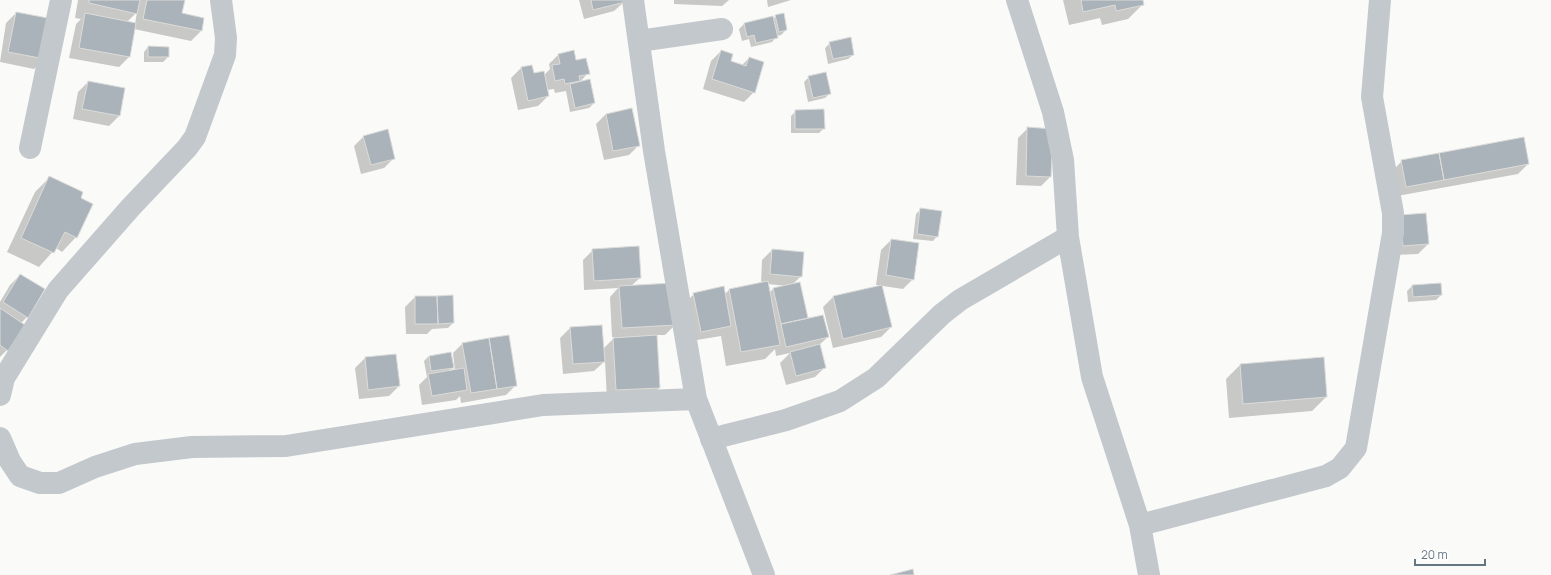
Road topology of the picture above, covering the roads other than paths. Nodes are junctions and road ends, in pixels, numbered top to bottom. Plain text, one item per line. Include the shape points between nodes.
1 (61, 0) edge
2 (221, 0) edge
3 (633, 0) edge
4 (1017, 0) edge
5 (1380, 0) edge
6 (722, 29) dead end
7 (639, 41) junction
8 (30, 148) dead end
9 (1068, 237) junction
10 (0, 395) edge
11 (696, 399) junction
12 (0, 438) edge
13 (711, 440) junction
14 (1140, 525) junction
15 (764, 575) edge
16 (1149, 575) edge

1 - 8 street
2 - 10 street via 226,38 225,55 195,137 188,148 131,207 58,290 4,378
3 - 7 street
4 - 9 street via 1054,119 1063,160
5 - 14 street via 1372,97 1393,213 1393,233 1356,448 1340,468 1326,476
6 - 7 street
7 - 11 street via 654,151
9 - 13 street via 960,300 876,378 840,401 786,420
9 - 14 street via 1092,377
11 - 12 street via 543,405 286,446 192,447 135,454 95,467 59,483 40,484 20,476
11 - 13 street
13 - 15 street
14 - 16 street

